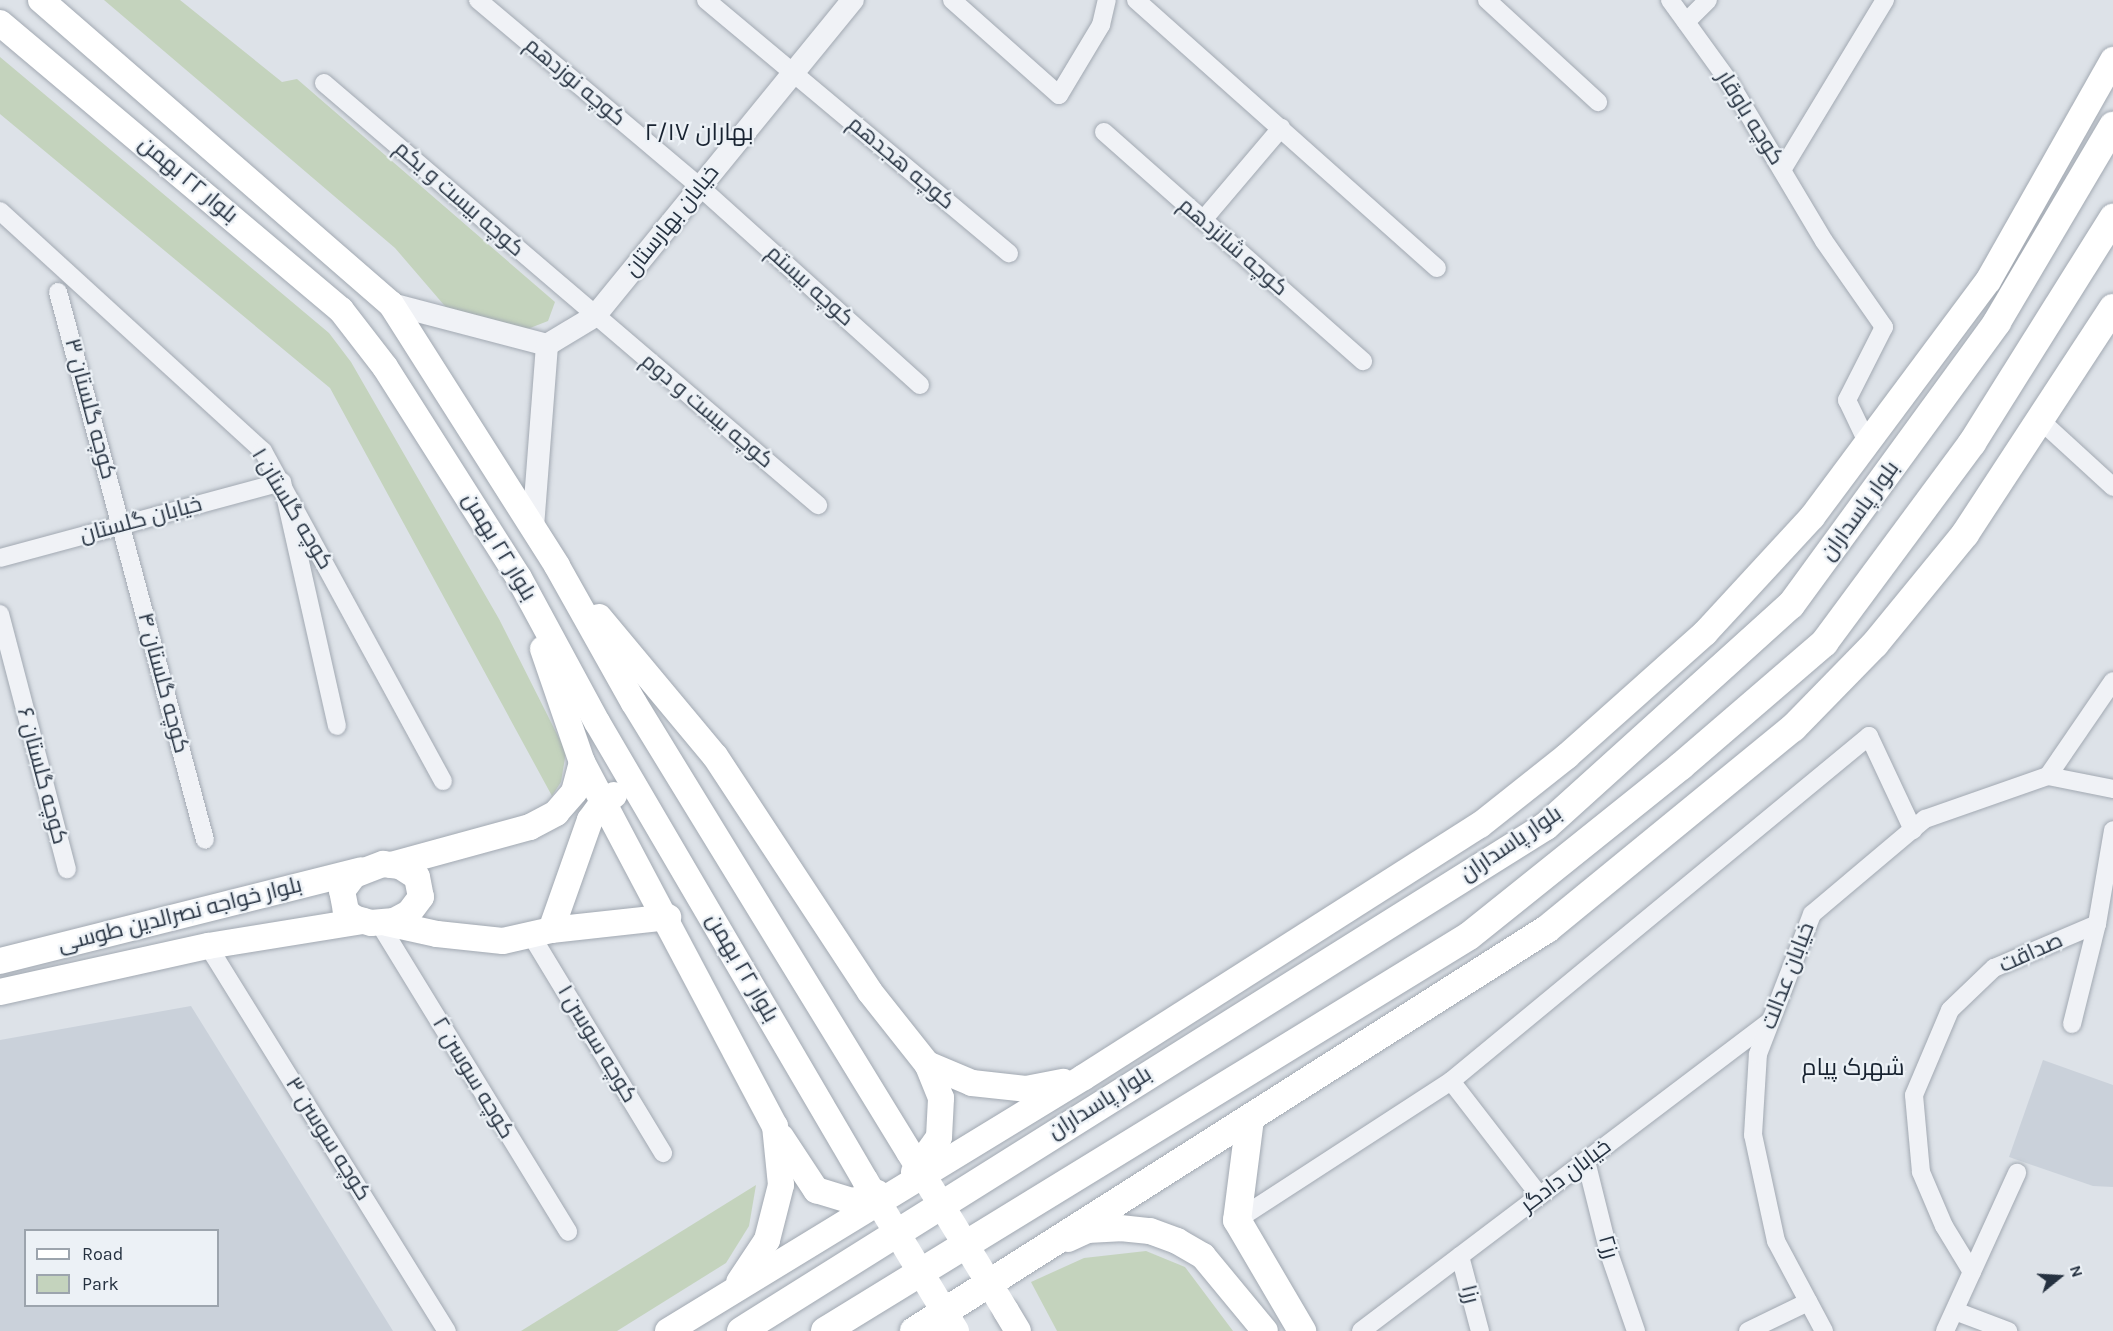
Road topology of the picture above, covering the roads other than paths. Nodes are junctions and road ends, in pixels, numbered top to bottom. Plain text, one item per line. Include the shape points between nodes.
1 (41, 0) edge
2 (477, 0) edge
3 (706, 0) edge
4 (853, 0) edge
5 (952, 0) edge
6 (1107, 0) edge
7 (1136, 0) edge
8 (1487, 0) edge
9 (1670, 0) edge
10 (1692, 0) edge
11 (1708, 0) edge
12 (1885, 0) edge
13 (1686, 22) junction
14 (0, 23) edge
15 (2113, 60) edge
16 (793, 73) junction
17 (324, 83) dead end
18 (1598, 102) dead end
19 (2113, 126) edge
20 (1281, 128) junction
21 (1104, 132) dead end
22 (1782, 170) junction
23 (700, 187) junction
24 (0, 211) edge
25 (2113, 218) edge
26 (1203, 220) junction
27 (1009, 254) dead end
28 (1437, 268) dead end
29 (58, 292) dead end
30 (391, 304) junction
31 (2113, 308) edge
32 (595, 316) junction
33 (547, 345) junction
34 (1363, 361) dead end
35 (920, 385) dead end
36 (2040, 420) junction
37 (1869, 444) junction
38 (282, 482) junction
39 (2113, 487) edge
40 (818, 505) dead end
41 (121, 525) junction
42 (532, 528) junction
43 (0, 558) edge
44 (557, 566) junction
45 (1885, 566) junction
46 (519, 578) junction
47 (0, 614) edge
48 (2113, 681) edge
49 (1832, 686) junction
50 (337, 726) dead end
51 (582, 762) junction
52 (2048, 776) junction
53 (443, 781) dead end
54 (2113, 789) edge
55 (641, 796) junction
56 (603, 802) junction
57 (1913, 830) junction
58 (2113, 830) edge
59 (205, 840) dead end
60 (391, 865) junction
61 (67, 869) dead end
62 (361, 870) junction
63 (2108, 892) edge
64 (668, 917) junction
65 (376, 922) junction
66 (2097, 924) junction
67 (1547, 929) junction
68 (541, 932) junction
69 (1469, 936) junction
70 (208, 946) junction
71 (0, 961) edge
72 (0, 992) edge
73 (1771, 1021) junction
74 (2072, 1024) dead end
75 (927, 1064) junction
76 (1084, 1077) junction
77 (1451, 1081) junction
78 (1250, 1119) junction
79 (775, 1126) junction
80 (663, 1153) dead end
81 (1586, 1161) junction
82 (2017, 1173) dead end
83 (1540, 1196) junction
84 (1237, 1220) junction
85 (568, 1232) dead end
86 (1040, 1251) junction
87 (1460, 1256) junction
88 (1972, 1272) junction
89 (734, 1290) junction
90 (1808, 1302) junction
91 (1955, 1311) junction
92 (1012, 1321) edge
93 (447, 1331) edge
94 (668, 1331) edge
95 (741, 1331) edge
96 (825, 1331) edge
97 (914, 1331) edge
98 (956, 1331) edge
99 (1265, 1331) edge
100 (1302, 1331) edge
101 (1361, 1331) edge
102 (1480, 1331) edge
103 (1636, 1331) edge
104 (1748, 1331) edge
105 (1824, 1331) edge
106 (1945, 1331) edge
107 (2008, 1331) edge

1 - 30 main road, بلوار ۲۲ بهمن
2 - 23 street, کوچه نوزدهم
3 - 16 street, کوچه هجدهم
4 - 16 street, خیابان بهارستان
5 - 6 street via 1059,95 1101,25
7 - 20 street
8 - 18 street
9 - 13 street, کوچه باوقار
10 - 13 street
11 - 13 street
12 - 22 street
13 - 22 street, کوچه باوقار via 1728,80
14 - 46 main road, بلوار ۲۲ بهمن via 341,310 398,385
15 - 37 main road via 1988,281
16 - 23 street, خیابان بهارستان
16 - 27 street, کوچه هجدهم
17 - 32 street, کوچه بیست و یکم
19 - 95 main road, بلوار پاسداران via 1997,322 1791,605 1546,826
20 - 26 street
20 - 28 street
21 - 26 street, کوچه شانزدهم
22 - 37 street, کوچه باوقار via 1884,327 1847,400
23 - 32 street, خیابان بهارستان
23 - 35 street, کوچه بیستم
24 - 38 street, کوچه گلستان ۱ via 263,451
25 - 45 main road, بلوار پاسداران via 1972,443
26 - 34 street, کوچه شانزدهم
29 - 41 street, کوچه گلستان ۳
30 - 33 street
30 - 42 main road, بلوار ۲۲ بهمن
31 - 36 main road
32 - 33 street, خیابان بهارستان
32 - 40 street, کوچه بیست و دوم
33 - 42 street
36 - 39 street
36 - 49 main road via 1965,534 1875,644
37 - 76 main road via 1812,517 1705,633 1567,756 1480,825
38 - 41 street, خیابان گلستان
38 - 50 street
38 - 53 street, کوچه گلستان ۱
41 - 43 street, خیابان گلستان
41 - 59 street, کوچه گلستان ۴
42 - 44 main road, بلوار ۲۲ بهمن
44 - 75 main road via 715,756 870,992
44 - 92 main road, بلوار ۲۲ بهمن, bridge via 634,703
45 - 49 main road
45 - 69 main road, بلوار پاسداران via 1824,643 1681,766
46 - 51 main road
46 - 55 main road, بلوار ۲۲ بهمن
47 - 61 street, کوچه گلستان ۶
48 - 52 street
49 - 67 main road via 1793,728
51 - 56 main road
51 - 60 main road via 574,792 556,813 530,827
52 - 54 street
52 - 57 street, خیابان عدالت via 1925,819
55 - 56 main road via 620,792
55 - 98 main road, بلوار ۲۲ بهمن, bridge
56 - 64 main road
56 - 68 main road via 590,820
57 - 73 street, خیابان عدالت via 1812,914
57 - 77 street via 1869,736
58 - 63 street
60 - 62 main road
60 - 65 main road via 417,877 421,897 409,913
62 - 65 main road via 342,891 346,911
62 - 71 main road, بلوار خواجه نصرالدین طوسی
63 - 66 street
64 - 68 main road
64 - 79 main road
65 - 68 main road via 503,941
65 - 70 main road, بلوار خواجه نصرالدین طوسی
65 - 85 street, کوچه سوسن ۲
66 - 74 street
66 - 88 street, صداقت via 1994,968 1950,1010 1914,1095 1921,1172 1944,1226
67 - 69 main road
67 - 78 main road
68 - 80 street, کوچه سوسن ۱
69 - 96 main road, بلوار پاسداران
70 - 72 main road, بلوار خواجه نصرالدین طوسی
70 - 93 street, کوچه سوسن ۳
73 - 81 street, خیابان دادگر
73 - 90 street, خیابان عدالت via 1758,1054 1753,1135 1776,1240
75 - 76 main road via 972,1083 1026,1089
75 - 79 main road via 941,1098 939,1137 917,1170 889,1190 853,1201 816,1190 791,1158
76 - 89 main road
77 - 83 street
77 - 84 street
78 - 84 main road
78 - 86 main road
79 - 89 main road via 781,1185 767,1240
81 - 83 street, خیابان دادگر
81 - 103 street, رز۲ via 1609,1253
82 - 88 street
83 - 87 street, خیابان دادگر
84 - 100 main road
86 - 97 main road
86 - 99 main road via 1087,1230 1150,1231 1203,1256
87 - 101 street, خیابان دادگر
87 - 102 street, رز۱
88 - 91 street
89 - 94 main road
90 - 104 street
90 - 105 street, خیابان عدالت
91 - 106 street
91 - 107 street

